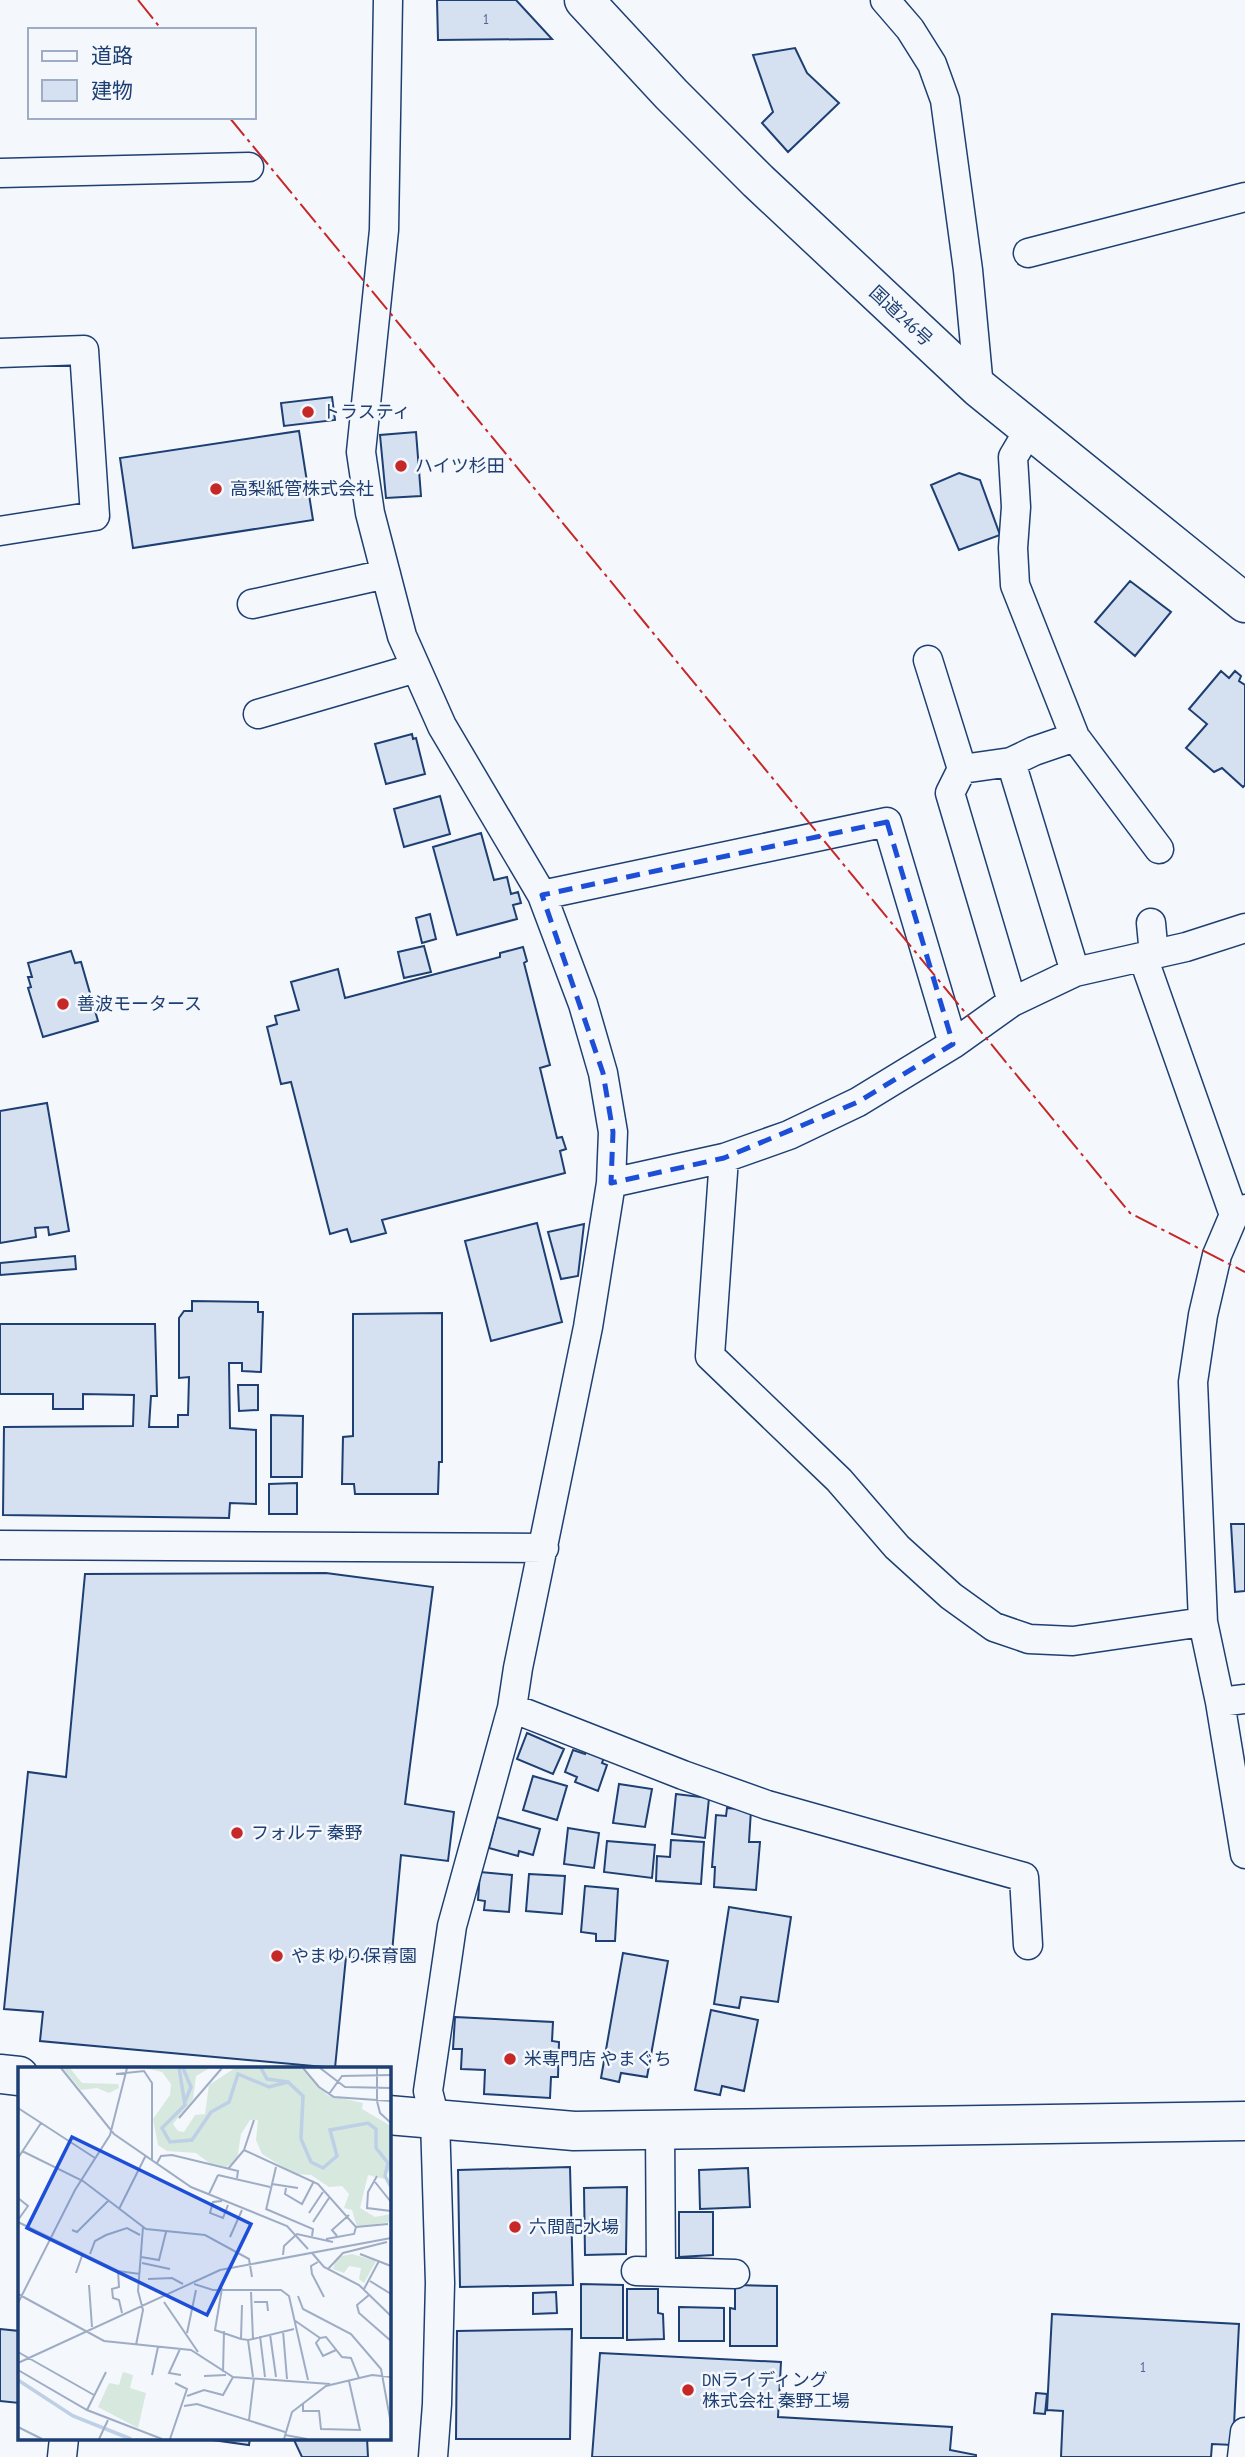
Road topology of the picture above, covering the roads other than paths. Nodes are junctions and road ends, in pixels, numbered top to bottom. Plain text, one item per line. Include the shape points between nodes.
1 (388, 0) edge
2 (584, 0) edge
3 (885, 0) edge
4 (249, 167) dead end
5 (0, 173) edge
6 (1245, 197) edge
7 (1028, 253) dead end
8 (0, 353) edge
9 (979, 388) junction
10 (1028, 430) junction
11 (0, 531) edge
12 (386, 574) junction
13 (1245, 603) edge
14 (252, 604) dead end
15 (928, 660) dead end
16 (416, 668) junction
17 (258, 714) dead end
18 (1075, 737) junction
19 (1011, 762) junction
20 (962, 769) junction
21 (1159, 849) dead end
22 (542, 895) junction
23 (1151, 923) dead end
24 (1245, 928) edge
25 (1149, 956) junction
26 (1075, 972) junction
27 (1012, 1002) junction
28 (953, 1044) junction
29 (724, 1158) junction
30 (611, 1183) junction
31 (1240, 1212) edge
32 (0, 1545) edge
33 (544, 1548) junction
34 (1203, 1622) junction
35 (1233, 1701) edge
36 (512, 1708) junction
37 (1245, 1854) edge
38 (1028, 1945) dead end
39 (0, 2074) edge
40 (18, 2076) edge
41 (390, 2115) edge
42 (435, 2119) junction
43 (1245, 2121) edge
44 (660, 2130) junction
45 (735, 2274) dead end
46 (1245, 2432) edge
47 (433, 2457) edge
48 (1242, 2457) edge

1 - 12 street via 384,230 361,452
2 - 9 main road, 国道246号 via 758,181
3 - 9 street via 932,64 945,100
4 - 5 street
6 - 7 street
8 - 11 street via 84,350 95,516
9 - 10 main road, 国道246号
10 - 13 main road, 国道246号
10 - 18 street via 1013,457 1015,585
12 - 14 street
12 - 16 street via 402,636
15 - 20 street
16 - 17 street
16 - 22 street via 442,726
18 - 19 street
18 - 21 street
19 - 20 street
19 - 26 street
20 - 27 street via 950,793
22 - 28 street via 887,822
22 - 30 street via 603,1073 613,1132
23 - 25 street
24 - 25 street
25 - 26 street
25 - 31 street
26 - 27 street
27 - 28 street
28 - 29 street via 858,1101 789,1135
29 - 30 street
29 - 34 street via 710,1356 839,1480 897,1547 994,1627 1029,1639 1073,1641
30 - 33 street
31 - 34 street via 1217,1255 1193,1382
32 - 33 street
33 - 36 street
34 - 35 street
35 - 37 street
36 - 38 street via 767,1804 1024,1877
36 - 42 street via 452,1926 428,2096
39 - 40 main road
41 - 42 main road
42 - 44 main road via 575,2131
42 - 47 street via 440,2283
43 - 44 main road
44 - 45 street via 649,2271
46 - 48 street

